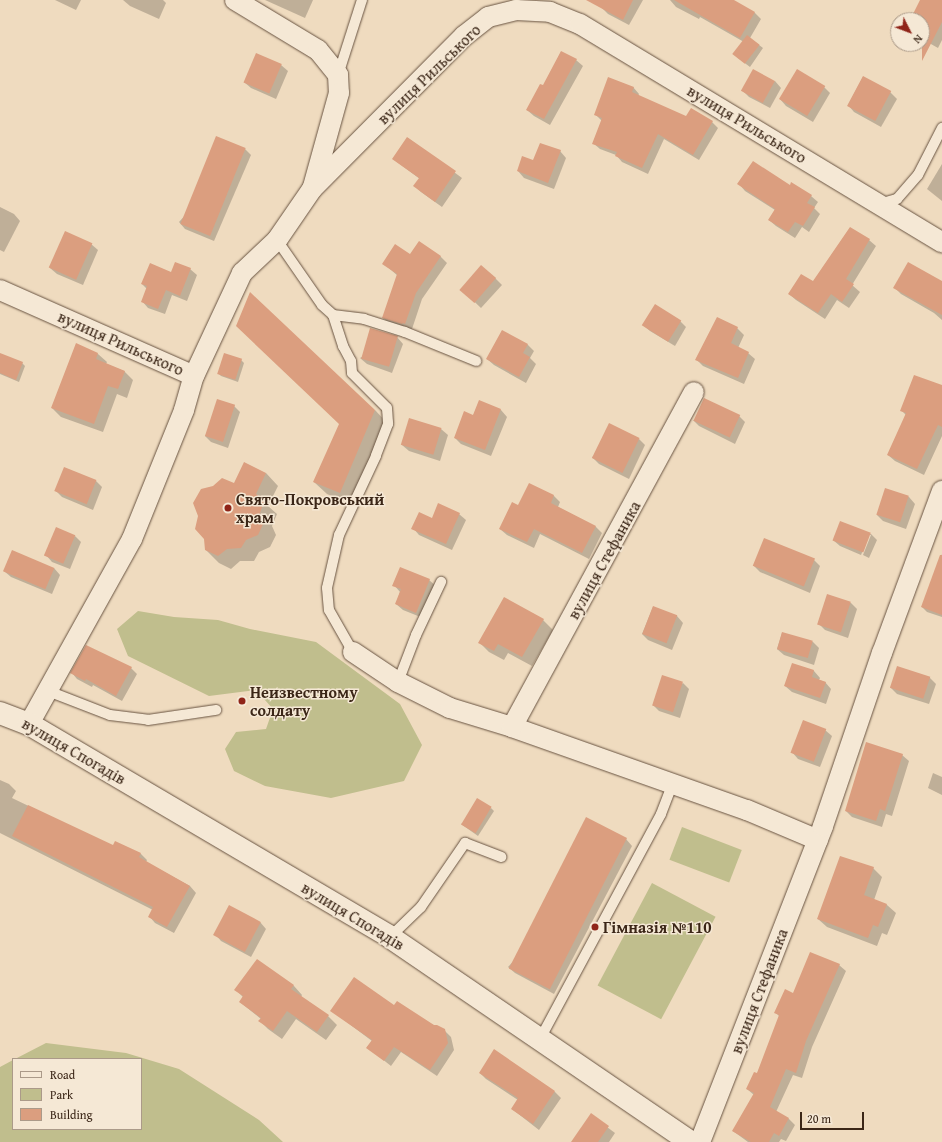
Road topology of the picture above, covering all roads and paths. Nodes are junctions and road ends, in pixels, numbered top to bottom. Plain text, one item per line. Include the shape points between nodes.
1 (234, 0) edge
2 (362, 0) edge
3 (338, 75) junction
4 (942, 128) edge
5 (312, 189) junction
6 (879, 204) junction
7 (277, 240) junction
8 (942, 242) edge
9 (0, 290) edge
10 (333, 314) junction
11 (476, 361) dead end
12 (194, 376) junction
13 (694, 392) dead end
14 (942, 491) edge
15 (441, 582) dead end
16 (353, 652) joint
17 (398, 682) junction
18 (48, 691) junction
19 (216, 710) dead end
20 (0, 713) edge
21 (29, 724) junction
22 (512, 727) junction
23 (672, 785) junction
24 (818, 840) junction
25 (501, 857) dead end
26 (390, 937) junction
27 (540, 1039) junction
28 (691, 1142) edge
29 (700, 1142) edge

1 - 3 street via 318,50
2 - 3 lane
3 - 5 street via 339,93
4 - 6 lane via 918,175 897,199
5 - 6 street, вулиця Рильського via 464,36 488,17 516,10 550,12 580,24
5 - 7 street, вулиця Рильського
6 - 8 street, вулиця Рильського
7 - 10 lane via 322,305
7 - 12 street, вулиця Рильського via 242,273
9 - 12 street, вулиця Рильського
10 - 11 lane via 364,319 405,332
10 - 16 lane via 343,346 351,361 352,373 387,408 388,424 339,535 327,588 328,610
12 - 18 street via 184,410 132,538
13 - 22 street, вулиця Стефаника
14 - 24 street, вулиця Стефаника via 882,653
15 - 17 lane via 416,635
16 - 17 street
17 - 22 street via 450,708
18 - 19 lane via 110,715 148,720
18 - 21 street
20 - 21 street, вулиця Спогадів
21 - 26 street, вулиця Спогадів
22 - 23 street
23 - 24 street via 747,810
23 - 27 lane via 661,814
24 - 29 street, вулиця Стефаника
25 - 26 lane via 465,843 421,907
26 - 27 street, вулиця Спогадів
27 - 28 street, вулиця Спогадів

